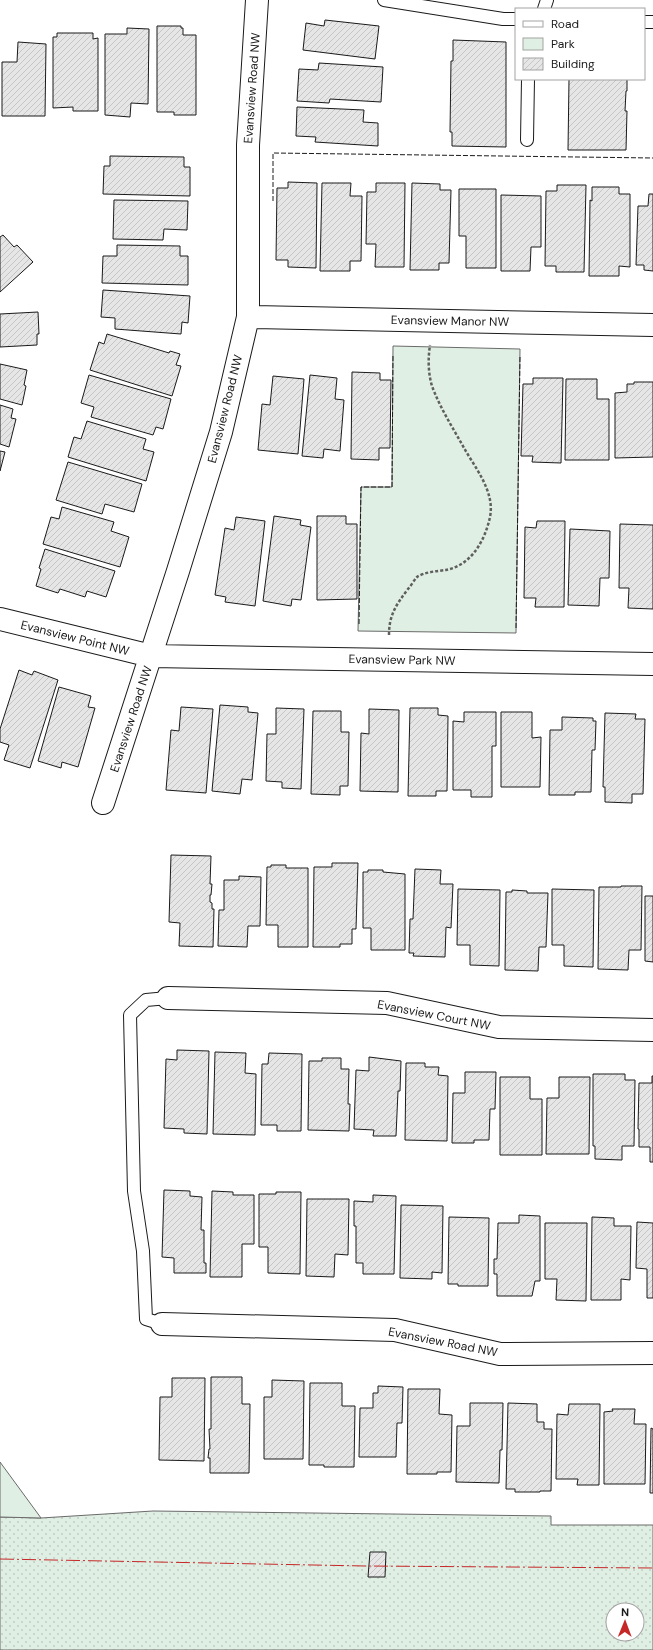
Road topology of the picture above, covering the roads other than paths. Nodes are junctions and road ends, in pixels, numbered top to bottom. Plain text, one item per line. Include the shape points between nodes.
1 (257, 0) edge
2 (384, 0) edge
3 (515, 19) edge
4 (528, 80) edge
5 (527, 140) dead end
6 (248, 317) junction
7 (653, 325) edge
8 (0, 619) edge
9 (151, 656) junction
10 (653, 664) edge
11 (103, 802) dead end
12 (168, 998) joint
13 (653, 1030) edge
14 (162, 1324) joint
15 (653, 1353) edge

1 - 6 street, Evansview Road NW via 248,145
2 - 3 lane
4 - 5 lane
6 - 7 street, Evansview Manor NW
6 - 9 street, Evansview Road NW via 222,432
8 - 9 street, Evansview Point NW
9 - 10 street, Evansview Park NW
9 - 11 street, Evansview Road NW
12 - 13 street, Evansview Court NW via 387,1003 499,1027
12 - 14 lane via 146,1000 130,1015 134,1191 144,1251 146,1319
14 - 15 street, Evansview Road NW via 395,1330 500,1354

